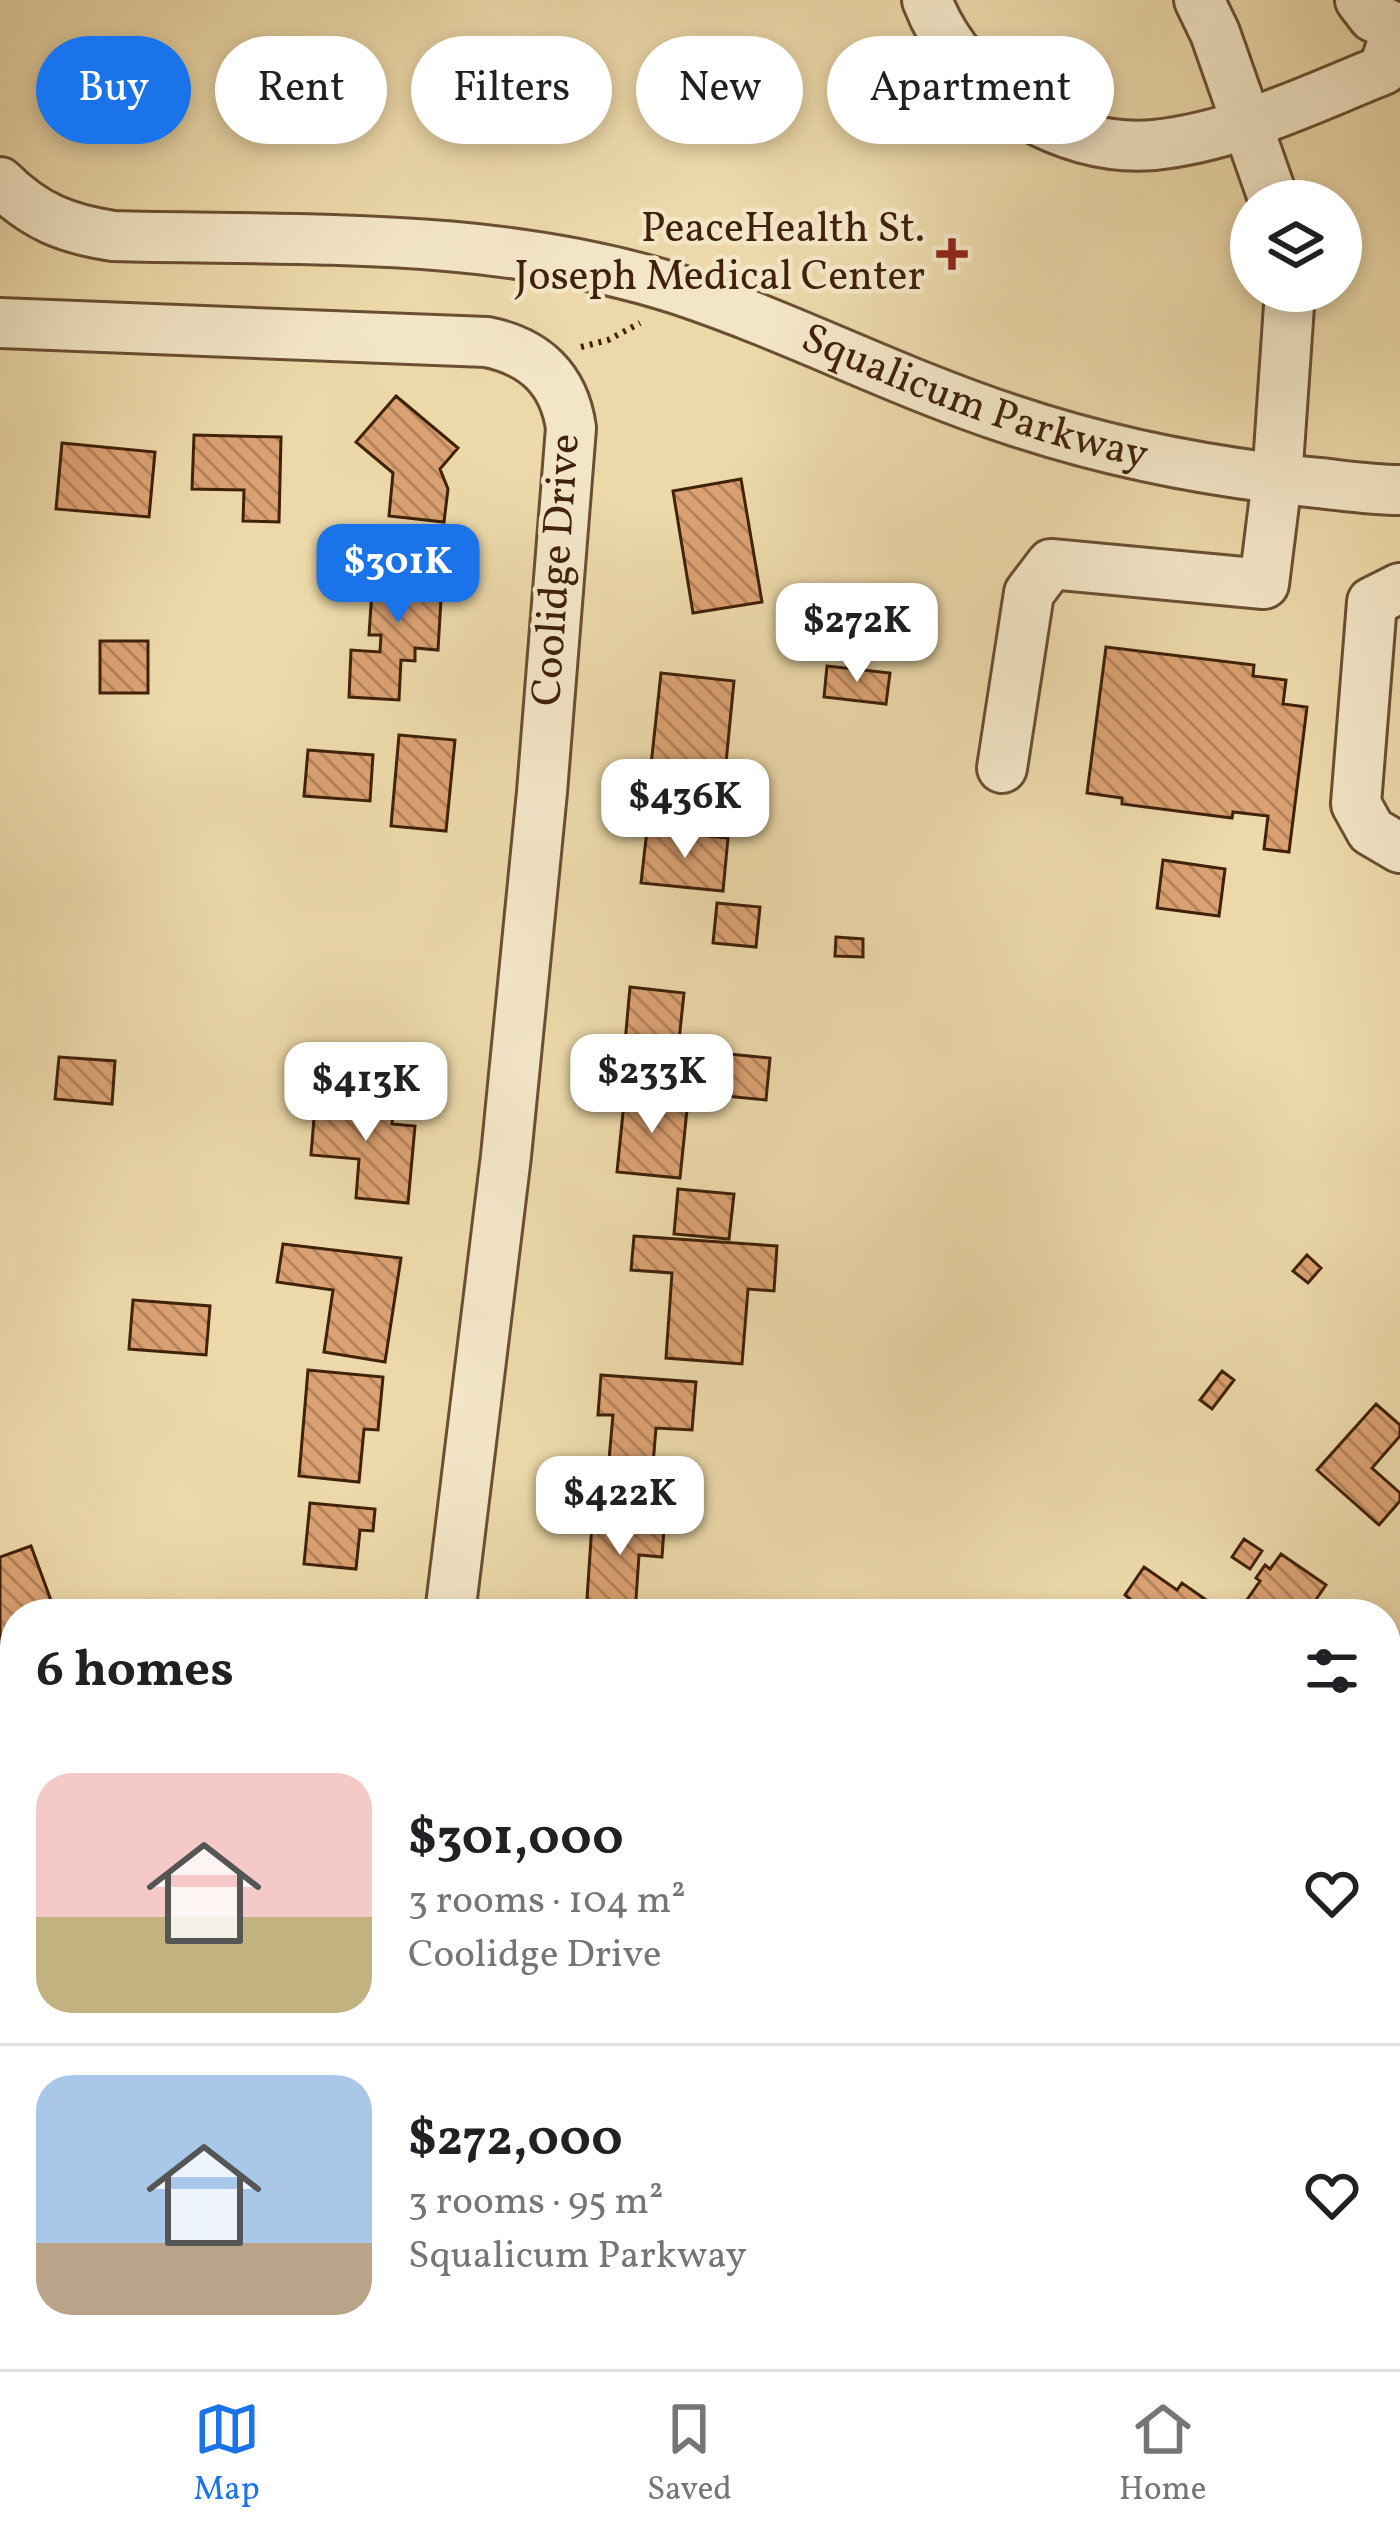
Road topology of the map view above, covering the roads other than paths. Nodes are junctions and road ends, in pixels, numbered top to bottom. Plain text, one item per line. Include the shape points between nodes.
1 (927, 0) edge
2 (1199, 0) edge
3 (1360, 0) edge
4 (1399, 30) edge
5 (1247, 124) junction
6 (1267, 180) edge
7 (0, 182) edge
8 (1289, 312) edge
9 (0, 323) edge
10 (1277, 480) junction
11 (1400, 490) edge
12 (1400, 588) edge
13 (1002, 768) dead end
14 (1400, 848) edge
15 (451, 1599) edge

1 - 5 street via 964,65 1009,106 1049,126 1152,145
2 - 5 street
3 - 4 street
4 - 5 street via 1383,70
5 - 6 street
7 - 10 street, Squalicum Parkway via 45,219 76,231 430,245 594,267 681,291 1007,419 1202,471
8 - 10 street
9 - 15 street, Coolidge Drive via 487,342 530,356 568,408 509,1133
10 - 11 street, Squalicum Parkway
10 - 13 street via 1264,584 1052,564 1029,593
12 - 14 street via 1372,602 1356,804 1371,831

